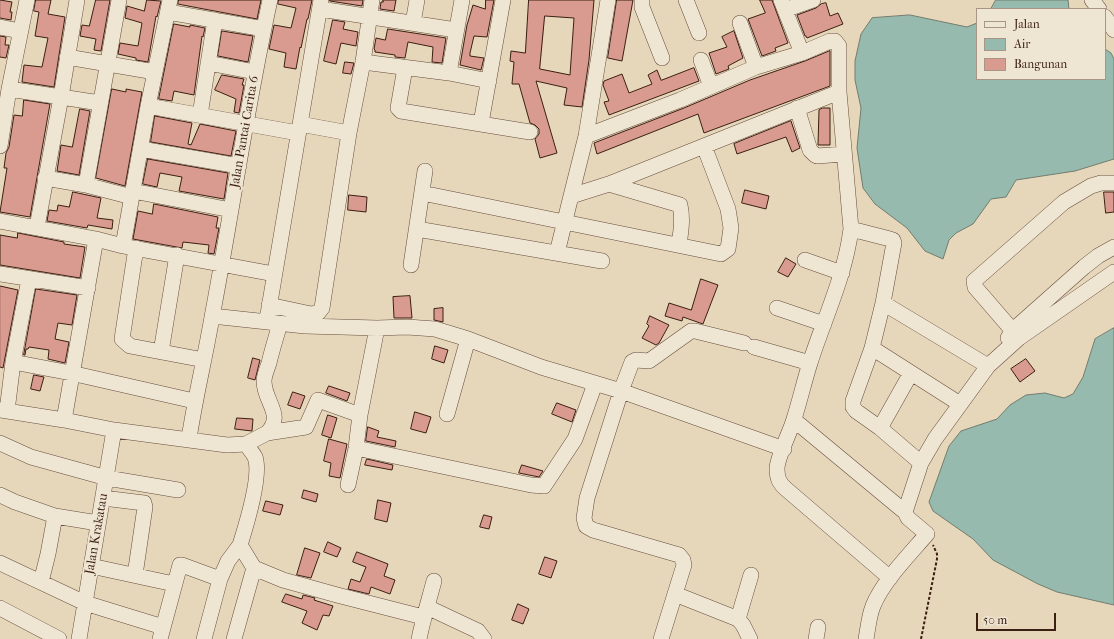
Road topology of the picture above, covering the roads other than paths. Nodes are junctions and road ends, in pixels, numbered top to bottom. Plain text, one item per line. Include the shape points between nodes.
1 (27, 0) edge
2 (77, 0) edge
3 (119, 0) edge
4 (270, 0) edge
5 (372, 0) edge
6 (417, 0) edge
7 (462, 0) edge
8 (502, 0) edge
9 (608, 0) edge
10 (642, 0) edge
11 (686, 0) edge
12 (813, 0) edge
13 (1092, 0) edge
14 (320, 5) edge
15 (783, 5) edge
16 (169, 6) edge
17 (1098, 8) edge
18 (369, 17) junction
19 (1106, 18) edge
20 (215, 20) junction
21 (413, 23) junction
22 (740, 24) dead end
23 (0, 27) edge
24 (264, 29) junction
25 (456, 30) junction
26 (1114, 30) edge
27 (20, 31) junction
28 (699, 33) dead end
29 (802, 53) junction
30 (67, 56) junction
31 (662, 58) dead end
32 (701, 60) dead end
33 (363, 62) junction
34 (208, 63) junction
35 (107, 64) junction
36 (756, 67) junction
37 (405, 68) junction
38 (155, 72) junction
39 (255, 72) junction
40 (448, 73) junction
41 (489, 81) junction
42 (711, 86) junction
43 (9, 89) junction
44 (840, 92) junction
45 (61, 98) junction
46 (100, 104) junction
47 (148, 106) junction
48 (797, 108) junction
49 (2, 114) edge
50 (200, 115) junction
51 (481, 123) junction
52 (246, 124) junction
53 (299, 128) junction
54 (530, 132) dead end
55 (349, 133) junction
56 (586, 136) junction
57 (0, 146) edge
58 (704, 146) junction
59 (141, 149) junction
60 (844, 154) junction
61 (239, 166) junction
62 (425, 171) dead end
63 (45, 178) junction
64 (1114, 183) edge
65 (609, 184) junction
66 (86, 185) junction
67 (422, 193) junction
68 (132, 194) junction
69 (571, 196) junction
70 (231, 210) junction
71 (0, 220) edge
72 (564, 222) junction
73 (37, 227) junction
74 (417, 229) junction
75 (851, 229) junction
76 (96, 239) junction
77 (679, 245) junction
78 (129, 247) junction
79 (1114, 247) edge
80 (557, 253) junction
81 (177, 255) junction
82 (805, 260) dead end
83 (602, 261) dead end
84 (221, 264) junction
85 (411, 265) dead end
86 (1114, 272) edge
87 (842, 273) junction
88 (0, 274) edge
89 (274, 274) junction
90 (29, 279) junction
91 (88, 288) junction
92 (883, 303) junction
93 (269, 305) junction
94 (777, 308) dead end
95 (212, 316) junction
96 (273, 323) junction
97 (824, 324) junction
98 (377, 328) junction
99 (1016, 334) junction
100 (468, 339) junction
101 (872, 348) junction
102 (162, 352) junction
103 (204, 360) junction
104 (13, 362) junction
105 (993, 362) junction
106 (810, 363) junction
107 (71, 373) junction
108 (911, 373) junction
109 (595, 384) junction
110 (621, 391) junction
111 (194, 401) junction
112 (960, 404) junction
113 (3, 411) edge
114 (447, 414) dead end
115 (360, 415) junction
116 (64, 420) junction
117 (794, 420) junction
118 (880, 428) junction
119 (114, 430) junction
120 (267, 433) junction
121 (189, 439) junction
122 (0, 443) edge
123 (246, 444) junction
124 (356, 448) junction
125 (784, 449) junction
126 (921, 463) junction
127 (107, 478) junction
128 (348, 485) dead end
129 (178, 490) dead end
130 (0, 495) edge
131 (103, 498) junction
132 (905, 512) junction
133 (55, 516) junction
134 (98, 523) junction
135 (240, 545) junction
136 (0, 563) edge
137 (91, 566) junction
138 (254, 568) junction
139 (135, 575) junction
140 (751, 575) dead end
141 (890, 578) junction
142 (220, 579) junction
143 (434, 581) dead end
144 (41, 582) junction
145 (174, 584) junction
146 (675, 594) junction
147 (85, 603) junction
148 (0, 608) edge
149 (425, 612) junction
150 (738, 619) junction
151 (161, 633) edge
152 (59, 639) edge
153 (79, 639) edge
154 (204, 639) edge
155 (234, 639) edge
156 (419, 639) edge
157 (484, 639) edge
158 (661, 639) edge
159 (750, 639) edge
160 (866, 639) edge

1 - 27 street
2 - 30 street
3 - 35 street
4 - 24 street, Jalan Pantai Carita 6
5 - 18 street
6 - 21 street
7 - 25 street
8 - 41 street
9 - 56 street
10 - 31 street via 642,7
11 - 28 street
12 - 15 street
13 - 17 street
14 - 18 street
14 - 53 street
15 - 29 street
16 - 20 street
16 - 38 street
18 - 21 street
18 - 33 street
19 - 26 street
20 - 24 street
20 - 34 street
21 - 25 street
22 - 36 street
23 - 27 street
24 - 39 street, Jalan Pantai Carita 6
25 - 40 street
27 - 43 street
29 - 36 street
29 - 44 street via 830,42 837,43
30 - 35 street
30 - 45 street
32 - 42 street
33 - 37 street
33 - 55 street
34 - 39 street
34 - 50 street
35 - 38 street
35 - 46 street
36 - 42 street
37 - 40 street
37 - 51 street via 398,108 401,111
38 - 47 street
39 - 52 street, Jalan Pantai Carita 6
40 - 41 street
41 - 51 street
42 - 56 street
43 - 45 street
43 - 49 street
44 - 48 street
44 - 60 street
45 - 46 street
45 - 63 street
46 - 66 street
47 - 50 street
47 - 59 street
48 - 58 street
48 - 60 street via 813,154
49 - 57 street
50 - 52 street
51 - 54 street
52 - 53 street
52 - 61 street, Jalan Pantai Carita 6
53 - 55 street
53 - 89 street
55 - 93 street via 322,308 318,313 311,314
56 - 69 street
58 - 65 street
58 - 77 street via 728,209 731,228 728,250 721,254
59 - 61 street
59 - 68 street
60 - 75 street
61 - 70 street, Jalan Pantai Carita 6
62 - 67 street
63 - 66 street
63 - 73 street
64 - 99 street via 1091,186 1064,202 974,281 975,287
65 - 69 street
65 - 77 street via 680,205 682,220
66 - 68 street
67 - 72 street
67 - 74 street
68 - 70 street
68 - 78 street
69 - 72 street
70 - 84 street, Jalan Pantai Carita 6
71 - 73 street
72 - 77 street
72 - 80 street
73 - 76 street
74 - 80 street
74 - 85 street
75 - 87 street
75 - 92 street via 893,240
76 - 78 street
76 - 91 street
78 - 81 street
78 - 102 street via 122,339 130,346
79 - 99 street via 1089,264
80 - 83 street
81 - 84 street
81 - 102 street
82 - 87 street
84 - 89 street
84 - 95 street, Jalan Pantai Carita 6
86 - 99 street
87 - 97 street
88 - 90 street
89 - 93 street
90 - 91 street
90 - 104 street
91 - 107 street
92 - 101 street
92 - 105 street
93 - 96 street
94 - 97 street
95 - 96 street
95 - 103 street, Jalan Pantai Carita 6
96 - 98 street
96 - 120 street via 264,380 275,422
97 - 106 street
98 - 100 street via 435,329
98 - 115 street
99 - 105 street
100 - 109 street via 541,367
100 - 114 street
101 - 108 street
101 - 118 street via 853,407 856,412
102 - 103 street
103 - 111 street, Jalan Pantai Carita 6
104 - 107 street
104 - 113 street
105 - 112 street
106 - 110 street via 695,330 649,361 632,362
106 - 117 street
107 - 111 street
107 - 116 street
108 - 112 street
108 - 118 street
109 - 110 street
109 - 124 street via 575,439 544,486
110 - 125 street
110 - 146 street via 587,498 584,518 586,526 679,555 684,565
111 - 121 street, Jalan Pantai Carita 6
112 - 126 street
113 - 116 street
115 - 120 street via 318,400 306,427
115 - 124 street
116 - 119 street
117 - 125 street
117 - 132 street
118 - 126 street
119 - 121 street
119 - 127 street, Jalan Krakatau
120 - 123 street
121 - 123 street via 227,445
122 - 127 street via 30,457
123 - 135 street via 255,458 256,473 249,514
124 - 128 street
125 - 141 street via 777,466 779,482
126 - 132 street
127 - 129 street
127 - 131 street, Jalan Krakatau
130 - 133 street
131 - 134 street, Jalan Krakatau
131 - 139 street via 144,504
132 - 141 street via 908,518 927,534
133 - 134 street
133 - 144 street
134 - 137 street, Jalan Krakatau
135 - 138 street
135 - 142 street via 228,561
136 - 144 street
137 - 139 street
137 - 147 street, Jalan Krakatau
138 - 149 street via 337,595
138 - 155 street
139 - 145 street
140 - 150 street
141 - 160 street via 873,606
142 - 145 street via 182,564
142 - 154 street
143 - 149 street
144 - 147 street
145 - 151 street
146 - 150 street
146 - 158 street
147 - 151 street
147 - 153 street, Jalan Krakatau
148 - 152 street
149 - 156 street
149 - 157 street via 478,631
150 - 159 street

